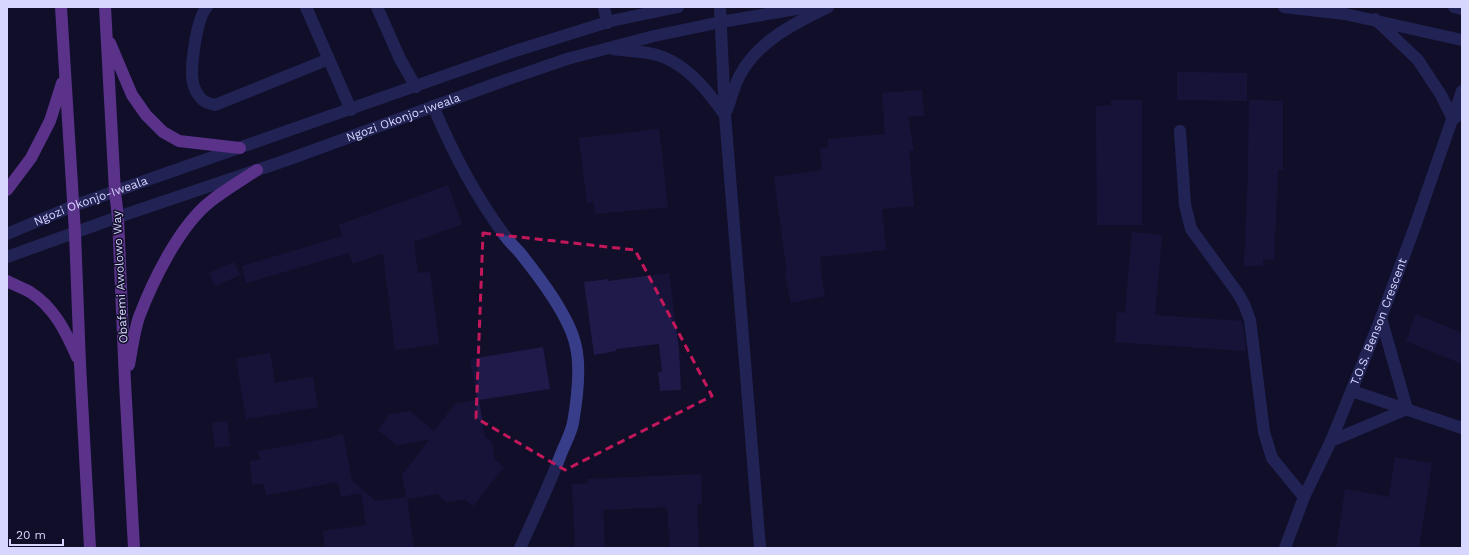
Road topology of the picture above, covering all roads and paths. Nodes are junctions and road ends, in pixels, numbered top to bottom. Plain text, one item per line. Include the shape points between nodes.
1 (61, 7) edge
2 (105, 7) edge
3 (206, 7) edge
4 (306, 7) edge
5 (377, 7) edge
6 (604, 7) edge
7 (678, 7) edge
8 (720, 7) edge
9 (808, 7) edge
10 (828, 7) edge
11 (1284, 7) edge
12 (1454, 7) edge
13 (1462, 9) edge
14 (1375, 19) junction
15 (721, 22) junction
16 (607, 23) junction
17 (106, 33) junction
18 (1462, 40) edge
19 (607, 49) junction
20 (328, 59) junction
21 (64, 76) junction
22 (416, 87) junction
23 (1462, 92) edge
24 (433, 106) junction
25 (351, 110) junction
26 (725, 115) junction
27 (1458, 116) edge
28 (1180, 131) dead end
29 (240, 148) junction
30 (257, 170) junction
31 (7, 190) edge
32 (115, 192) junction
33 (73, 206) junction
34 (118, 217) junction
35 (75, 233) junction
36 (7, 234) edge
37 (7, 258) edge
38 (7, 281) edge
39 (1381, 318) junction
40 (80, 364) junction
41 (125, 382) junction
42 (1352, 391) junction
43 (1407, 409) junction
44 (1462, 428) edge
45 (1331, 442) junction
46 (1304, 497) junction
47 (90, 548) edge
48 (134, 548) edge
49 (520, 548) edge
50 (760, 548) edge
51 (1285, 548) edge

1 - 21 main road
2 - 17 main road, Obafemi Awolowo Way
3 - 20 street via 198,24 192,73 194,86 199,97 205,102 215,105
4 - 20 street
5 - 22 street via 400,59
6 - 16 street
7 - 16 street, Ngozi Okonjo-Iweala
8 - 15 street
9 - 15 street, Ngozi Okonjo-Iweala
10 - 26 street via 794,23 754,54 740,76
11 - 14 street
12 - 13 street
14 - 18 street
14 - 27 street via 1418,60 1441,96
15 - 19 street, Ngozi Okonjo-Iweala
15 - 26 street
16 - 22 street, Ngozi Okonjo-Iweala via 514,52
17 - 29 main road via 132,96 163,132 179,141
17 - 32 main road, Obafemi Awolowo Way
19 - 24 street, Ngozi Okonjo-Iweala via 567,59
19 - 26 street via 654,54 674,62 706,89
20 - 25 street
21 - 31 main road via 50,121 31,158
21 - 33 main road
22 - 25 street, Ngozi Okonjo-Iweala
23 - 27 street, T.O.S. Benson Crescent
24 - 30 street, Ngozi Okonjo-Iweala
24 - 49 street via 465,174 504,235 556,302 576,346 579,364 573,424
25 - 29 street, Ngozi Okonjo-Iweala
26 - 50 street
27 - 39 street, T.O.S. Benson Crescent
28 - 46 street via 1184,205 1191,229 1244,304 1250,320 1267,444 1272,458
29 - 32 street, Ngozi Okonjo-Iweala
30 - 34 street, Ngozi Okonjo-Iweala
30 - 41 main road via 210,201 190,222 171,252 139,318
32 - 33 street, Ngozi Okonjo-Iweala
32 - 34 main road, Obafemi Awolowo Way
33 - 35 main road
33 - 36 street, Ngozi Okonjo-Iweala
34 - 35 street, Ngozi Okonjo-Iweala
34 - 41 main road, Obafemi Awolowo Way
35 - 37 street, Ngozi Okonjo-Iweala
35 - 40 main road
38 - 40 main road via 30,292 50,310 65,330
39 - 42 street, T.O.S. Benson Crescent
39 - 43 street
40 - 47 main road
41 - 48 main road, Obafemi Awolowo Way
42 - 43 street
42 - 45 street, T.O.S. Benson Crescent
43 - 44 street
43 - 45 street
45 - 46 street, T.O.S. Benson Crescent
46 - 51 street, T.O.S. Benson Crescent

